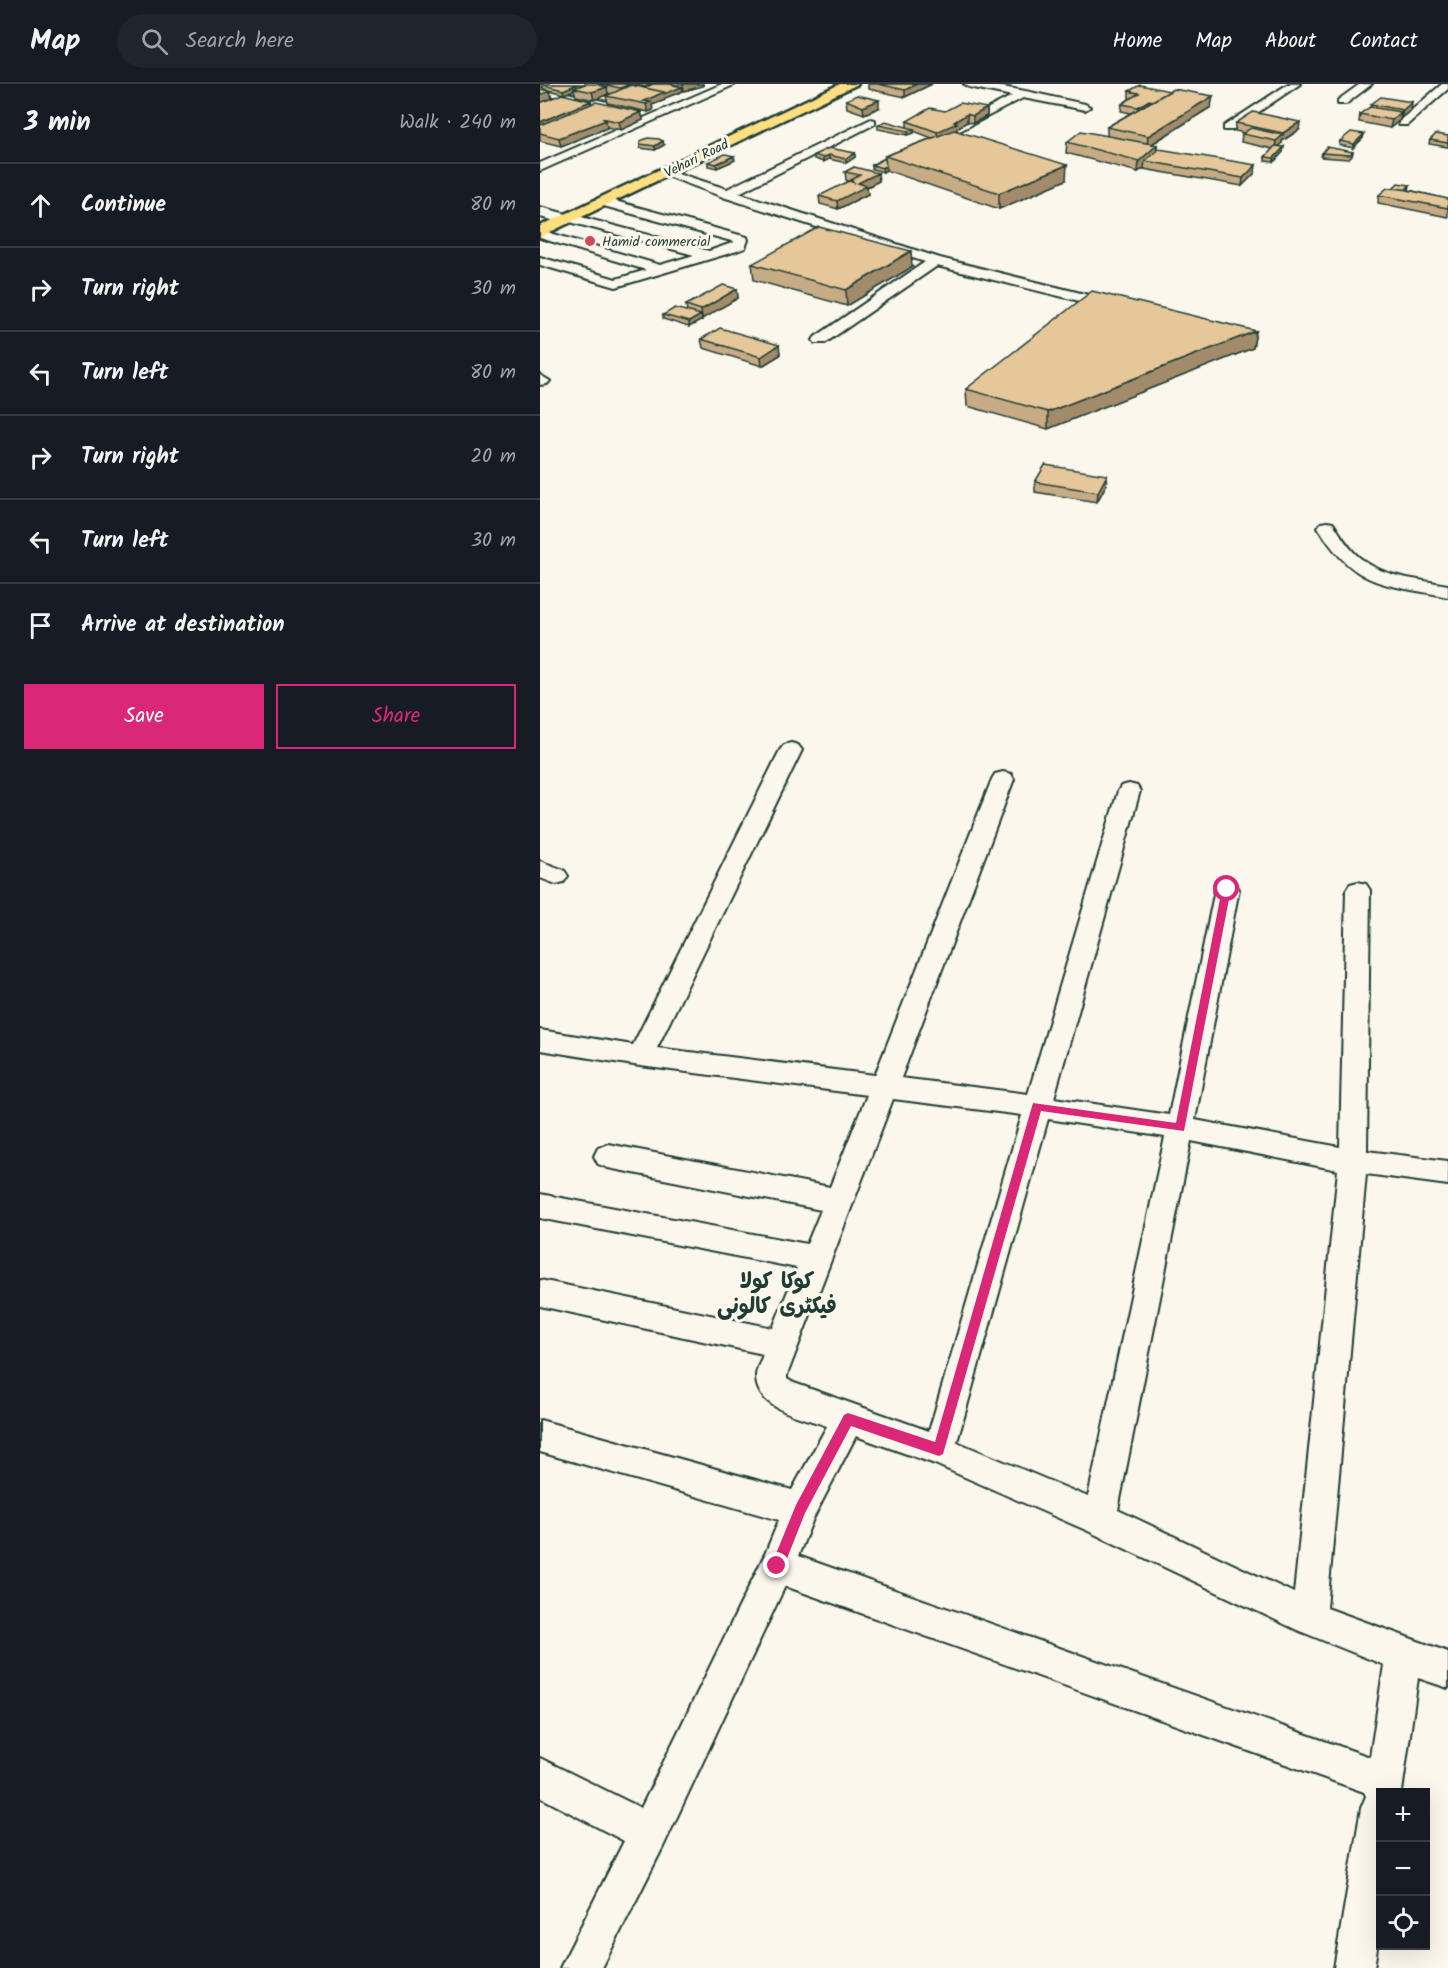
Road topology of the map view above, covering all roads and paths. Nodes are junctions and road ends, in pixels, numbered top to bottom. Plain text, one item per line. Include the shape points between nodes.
1 (731, 84) edge
2 (851, 84) edge
3 (969, 84) edge
4 (1295, 84) edge
5 (1367, 84) edge
6 (1448, 84) edge
7 (583, 88) edge
8 (540, 90) edge
9 (1023, 94) junction
10 (564, 95) junction
11 (548, 102) edge
12 (1342, 102) dead end
13 (1085, 107) dead end
14 (657, 116) junction
15 (871, 122) dead end
16 (1403, 123) edge
17 (1228, 128) dead end
18 (946, 134) edge
19 (540, 167) edge
20 (665, 173) junction
21 (727, 194) junction
22 (604, 202) junction
23 (540, 212) edge
24 (664, 218) junction
25 (569, 219) junction
26 (542, 231) edge
27 (632, 235) junction
28 (599, 252) junction
29 (709, 255) junction
30 (540, 261) edge
31 (935, 261) junction
32 (565, 269) junction
33 (661, 270) junction
34 (1131, 310) edge
35 (820, 340) dead end
36 (1327, 527) dead end
37 (1448, 591) edge
38 (791, 750) dead end
39 (1003, 779) dead end
40 (1129, 791) dead end
41 (1227, 889) dead end
42 (1359, 890) dead end
43 (540, 1040) edge
44 (640, 1056) junction
45 (883, 1087) junction
46 (1037, 1106) junction
47 (1180, 1128) junction
48 (608, 1156) dead end
49 (1353, 1161) junction
50 (1448, 1173) edge
51 (838, 1201) junction
52 (540, 1206) edge
53 (816, 1259) junction
54 (540, 1293) edge
55 (782, 1344) junction
56 (848, 1419) junction
57 (540, 1436) edge
58 (939, 1450) junction
59 (800, 1509) junction
60 (1100, 1519) junction
61 (777, 1566) junction
62 (1309, 1618) junction
63 (1403, 1655) junction
64 (1448, 1670) edge
65 (540, 1777) edge
66 (1384, 1788) edge
67 (1376, 1791) edge
68 (649, 1833) junction
69 (1376, 1836) edge
70 (580, 1968) edge
71 (1354, 1968) edge

1 - 14 street
2 - 20 main road, Vehari Road
3 - 9 street
4 - 17 street
5 - 12 street
6 - 16 street
7 - 10 street
8 - 10 street
9 - 13 street
9 - 18 street
10 - 11 street
10 - 14 street
14 - 19 street
15 - 21 street
20 - 21 street
20 - 22 main road, Vehari Road
21 - 31 street
22 - 24 street
22 - 25 main road, Vehari Road
23 - 25 street
24 - 27 street
24 - 29 street via 742,240 740,245
25 - 26 main road, Vehari Road
25 - 27 street
26 - 28 street
27 - 28 street
27 - 29 street
28 - 32 street
28 - 33 street
29 - 33 street
30 - 32 street
31 - 34 street
31 - 35 street
32 - 33 street via 616,283
36 - 37 street via 1337,546 1358,568 1379,578
38 - 44 street
39 - 45 street
40 - 46 street
41 - 47 street
42 - 49 street
43 - 44 street
44 - 45 street
45 - 46 street
45 - 51 street
46 - 47 street
46 - 58 street
47 - 49 street
47 - 60 street
48 - 51 street
49 - 50 street
49 - 62 street
51 - 53 street
52 - 53 street
53 - 55 street
54 - 55 street
55 - 56 street via 771,1375 773,1387 784,1395
56 - 58 street
56 - 59 street
57 - 59 street
58 - 60 street
59 - 61 street
60 - 62 street
61 - 67 street
61 - 68 street
62 - 63 street
63 - 64 street
63 - 66 street
65 - 68 street
68 - 70 street
69 - 71 street

